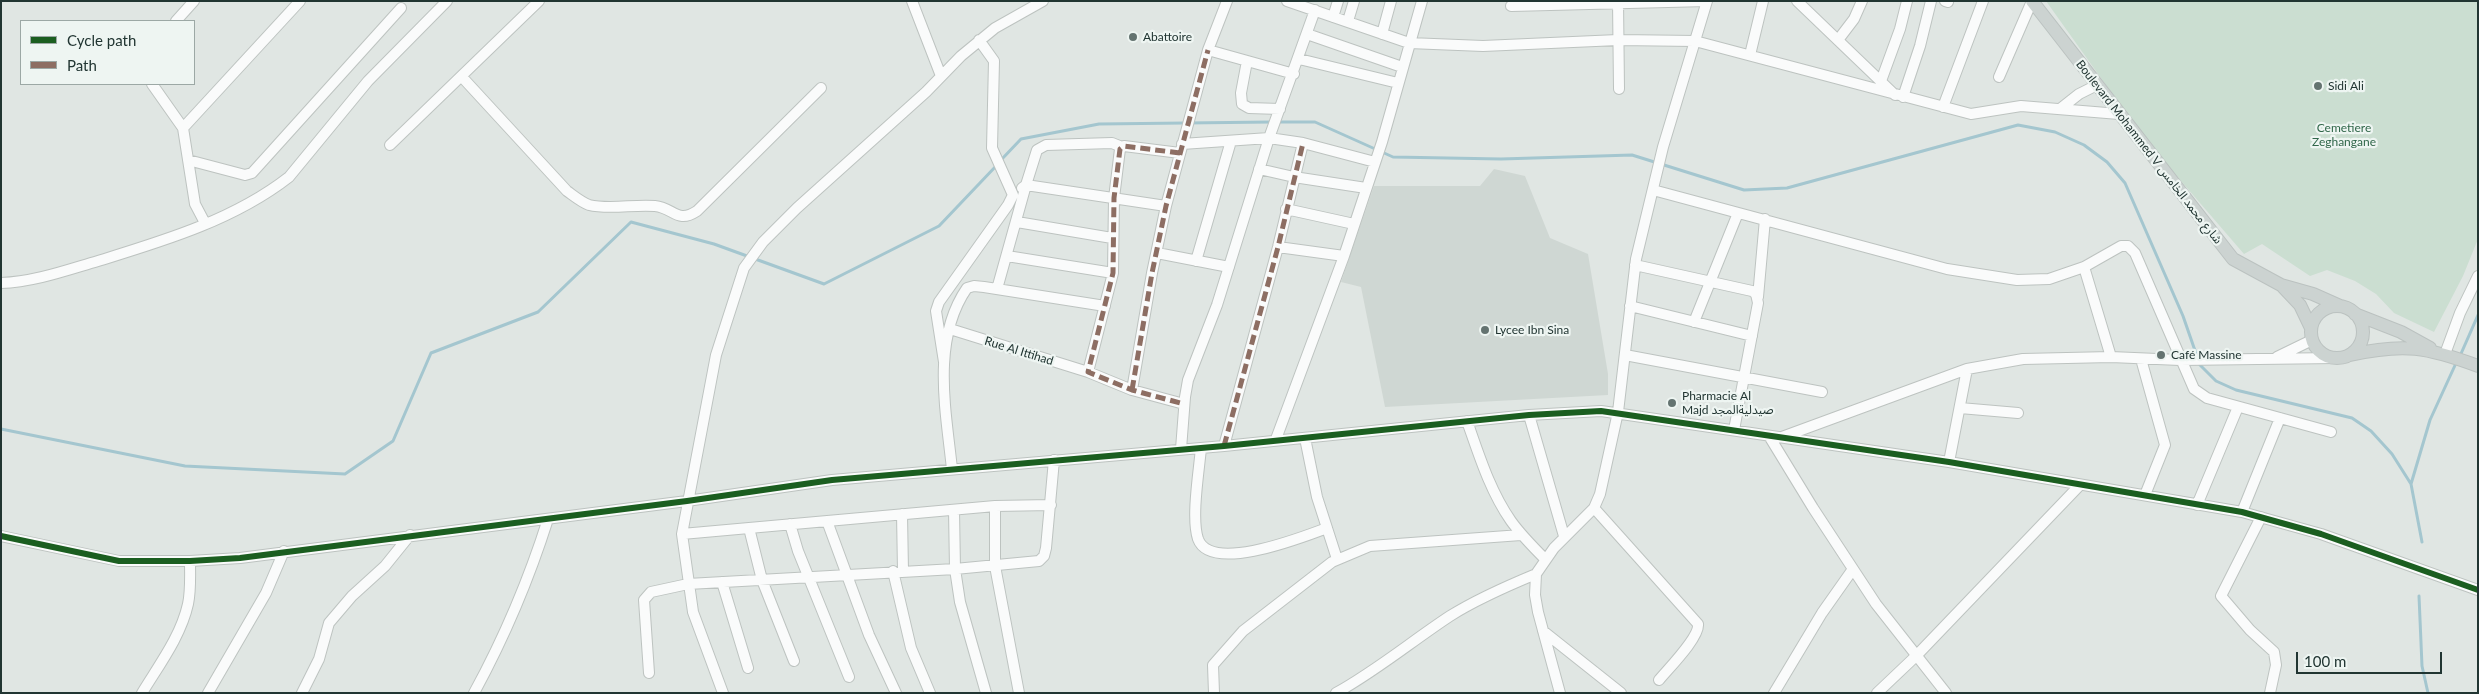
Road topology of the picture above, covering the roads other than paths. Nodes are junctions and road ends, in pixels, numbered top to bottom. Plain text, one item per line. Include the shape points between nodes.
1 (194, 1) edge
2 (300, 1) edge
3 (447, 1) edge
4 (539, 1) edge
5 (912, 1) edge
6 (1043, 1) edge
7 (1227, 1) edge
8 (1287, 1) edge
9 (1338, 1) edge
10 (1354, 1) edge
11 (1391, 1) edge
12 (1422, 1) edge
13 (1707, 1) edge
14 (1763, 1) edge
15 (1797, 1) edge
16 (1862, 1) edge
17 (1907, 1) edge
18 (1931, 1) edge
19 (1983, 1) edge
20 (2032, 1) edge
21 (1618, 2) edge
22 (1030, 3) edge
23 (1512, 6) dead end
24 (401, 8) dead end
25 (1315, 10) junction
26 (1333, 17) junction
27 (177, 20) edge
28 (1348, 21) junction
29 (1307, 34) junction
30 (1382, 34) junction
31 (979, 40) junction
32 (1618, 40) junction
33 (1838, 40) junction
34 (1695, 41) junction
35 (1408, 42) junction
36 (1208, 50) junction
37 (1750, 56) junction
38 (1298, 59) junction
39 (1247, 61) junction
40 (1402, 67) junction
41 (1294, 74) junction
42 (940, 76) junction
43 (462, 77) junction
44 (1999, 77) dead end
45 (1881, 81) junction
46 (1398, 83) junction
47 (153, 85) edge
48 (2097, 85) junction
49 (821, 88) dead end
50 (1619, 89) dead end
51 (1900, 96) junction
52 (1944, 107) junction
53 (2060, 109) junction
54 (1279, 113) junction
55 (2119, 114) junction
56 (183, 128) junction
57 (1270, 137) junction
58 (1231, 141) junction
59 (1302, 143) junction
60 (390, 145) dead end
61 (1122, 147) junction
62 (1181, 148) junction
63 (188, 160) junction
64 (1375, 162) junction
65 (1260, 168) junction
66 (1294, 177) junction
67 (1026, 185) junction
68 (1366, 188) junction
69 (1653, 190) junction
70 (1013, 195) junction
71 (1114, 198) junction
72 (1166, 206) junction
73 (1286, 209) junction
74 (1738, 213) junction
75 (1764, 219) junction
76 (1017, 222) junction
77 (205, 223) junction
78 (1354, 224) junction
79 (1112, 238) junction
80 (1278, 247) junction
81 (1157, 253) junction
82 (1007, 256) junction
83 (1344, 256) junction
84 (1196, 261) junction
85 (1635, 265) junction
86 (1229, 267) junction
87 (2084, 267) junction
88 (1113, 273) junction
89 (2478, 276) edge
90 (1, 283) edge
91 (1711, 283) junction
92 (2281, 285) junction
93 (997, 289) junction
94 (1758, 297) junction
95 (1105, 306) junction
96 (1630, 306) junction
97 (2340, 306) junction
98 (2355, 314) junction
99 (1694, 322) junction
100 (950, 329) junction
101 (2311, 334) junction
102 (1752, 336) junction
103 (2432, 350) junction
104 (1625, 355) junction
105 (2350, 355) junction
106 (2451, 356) junction
107 (2111, 357) junction
108 (2336, 358) junction
109 (2141, 359) junction
110 (2182, 360) junction
111 (2269, 360) junction
112 (944, 362) junction
113 (2478, 366) edge
114 (1967, 369) junction
115 (1088, 372) junction
116 (1745, 379) junction
117 (1132, 390) junction
118 (1822, 392) dead end
119 (1184, 404) junction
120 (2238, 407) junction
121 (1960, 408) junction
122 (1618, 412) junction
123 (2018, 413) dead end
124 (1528, 415) junction
125 (2280, 418) junction
126 (1467, 422) junction
127 (1734, 430) junction
128 (2331, 432) dead end
129 (1769, 436) junction
130 (1305, 438) junction
131 (1782, 438) junction
132 (1276, 439) junction
133 (1224, 446) junction
134 (1201, 448) junction
135 (1181, 449) junction
136 (1054, 460) junction
137 (1949, 462) junction
138 (952, 469) junction
139 (2078, 486) junction
140 (2145, 495) junction
141 (687, 501) junction
142 (1051, 505) junction
143 (995, 506) junction
144 (2197, 506) junction
145 (1594, 508) junction
146 (954, 510) junction
147 (2242, 512) junction
148 (902, 514) junction
149 (2261, 517) junction
150 (548, 520) junction
151 (827, 521) junction
152 (790, 524) junction
153 (749, 528) junction
154 (1327, 528) junction
155 (682, 534) junction
156 (410, 535) junction
157 (1521, 535) junction
158 (1, 536) edge
159 (1564, 536) junction
160 (284, 552) junction
161 (1337, 559) junction
162 (1545, 559) junction
163 (190, 561) junction
164 (995, 566) junction
165 (955, 569) junction
166 (1853, 569) junction
167 (898, 571) junction
168 (1536, 574) junction
169 (847, 575) junction
170 (808, 576) junction
171 (762, 580) junction
172 (722, 582) junction
173 (688, 584) junction
174 (2478, 590) edge
175 (1544, 631) junction
176 (1916, 656) junction
177 (794, 661) dead end
178 (748, 668) dead end
179 (650, 673) dead end
180 (849, 677) dead end
181 (1658, 680) dead end
182 (142, 693) edge
183 (208, 693) edge
184 (302, 693) edge
185 (474, 693) edge
186 (724, 693) edge
187 (896, 693) edge
188 (930, 693) edge
189 (986, 693) edge
190 (1019, 693) edge
191 (1214, 693) edge
192 (1336, 693) edge
193 (1560, 693) edge
194 (1621, 693) edge
195 (1774, 693) edge
196 (1877, 693) edge
197 (1946, 693) edge
198 (2270, 693) edge

1 - 27 street
2 - 56 street
3 - 77 street via 368,81 289,177 266,194
4 - 43 street
5 - 42 street
6 - 22 street
7 - 36 street
8 - 25 street
9 - 26 street
10 - 28 street
11 - 30 street
12 - 35 street
13 - 21 street
13 - 34 street
14 - 37 street
15 - 33 street
16 - 33 street via 1854,19
17 - 45 street
18 - 51 street via 1920,46
19 - 52 street
20 - 44 street
20 - 48 main road, Boulevard Mohammed V شارع محمد الخامس
21 - 23 street
21 - 32 street
22 - 31 street
24 - 63 street via 252,173 246,175
25 - 26 street
25 - 29 street
26 - 28 street
28 - 30 street
29 - 38 street
29 - 40 street
30 - 35 street
31 - 42 street
31 - 70 street via 994,61 992,148
32 - 34 street
32 - 35 street via 1483,46
32 - 50 street
33 - 45 street
34 - 37 street
34 - 69 street
35 - 40 street
36 - 39 street
36 - 62 street
37 - 51 street
38 - 41 street
38 - 46 street
39 - 41 street
39 - 54 street via 1242,104
40 - 46 street
41 - 54 street
42 - 141 street via 796,208 763,242 744,268 716,355
43 - 49 street via 567,191 582,202 592,206 657,206 680,216 688,216 697,210
43 - 60 street
45 - 51 street
46 - 64 street
47 - 56 street
48 - 53 street
48 - 55 main road, Boulevard Mohammed V شارع محمد الخامس
51 - 52 street
52 - 53 street via 1972,114 2012,107
53 - 55 street
54 - 57 street
55 - 92 main road, Boulevard Mohammed V شارع محمد الخامس via 2233,259
56 - 63 street
57 - 58 street
57 - 59 street
57 - 65 street
58 - 62 street
58 - 84 street
59 - 64 street
59 - 66 street
61 - 62 street
61 - 67 street via 1112,143 1046,145 1036,154
61 - 71 street
62 - 72 street
63 - 77 street via 195,204
64 - 68 street
65 - 66 street
65 - 86 street
66 - 68 street
66 - 73 street
67 - 70 street
67 - 71 street
67 - 76 street
68 - 78 street
69 - 74 street
69 - 85 street
70 - 112 street via 939,302 936,311
71 - 72 street
71 - 79 street
72 - 81 street
73 - 78 street
73 - 80 street
74 - 75 street
74 - 91 street
75 - 87 street via 1947,269 1985,276 2040,280
75 - 94 street
76 - 79 street
76 - 82 street
77 - 90 street via 143,247 71,269
78 - 83 street
79 - 88 street
80 - 83 street
80 - 133 street
81 - 84 street
81 - 117 street
82 - 88 street
82 - 93 street
83 - 132 street
84 - 86 street
85 - 91 street
85 - 96 street
86 - 119 street via 1202,349 1188,380
87 - 107 street
87 - 110 street via 2121,246 2130,248
88 - 95 street
89 - 106 street via 2460,313
91 - 94 street via 1752,291
91 - 99 street
92 - 97 main road, Boulevard Mohammed V شارع محمد الخامس
92 - 101 main road, Boulevard Mohammed V شارع محمد الخامس via 2300,304
93 - 95 street
93 - 100 street via 967,288
94 - 102 street
95 - 115 street
96 - 99 street
96 - 104 street
97 - 98 main road
97 - 101 main road via 2321,311
98 - 103 main road via 2401,332
98 - 105 main road via 2363,335
99 - 102 street
100 - 112 street
100 - 115 street, Rue Al Ittihad
101 - 108 main road via 2321,353
101 - 111 street
102 - 116 street
103 - 105 main road via 2394,347
103 - 106 main road
104 - 116 street
104 - 122 street
105 - 108 main road
106 - 113 main road
107 - 109 street
107 - 114 street via 2023,359
108 - 111 street
109 - 110 street
109 - 140 street via 2165,445
110 - 111 street
110 - 120 street via 2198,394
112 - 138 street
114 - 121 street
114 - 131 street
115 - 117 street, Rue Al Ittihad
116 - 118 street
116 - 127 street
117 - 119 street, Rue Al Ittihad
119 - 135 street
120 - 125 street
120 - 144 street
121 - 123 street
121 - 137 street
122 - 124 street
122 - 127 street
122 - 145 street
124 - 126 street
124 - 159 street
125 - 128 street
125 - 147 street
126 - 130 street
126 - 157 street via 1489,482
127 - 129 street
129 - 131 street
129 - 166 street
130 - 132 street
130 - 154 street via 1317,498
131 - 137 street
132 - 133 street
133 - 134 street
134 - 135 street
134 - 154 street via 1195,520 1202,546 1218,552 1256,551
135 - 136 street
136 - 138 street
136 - 142 street
137 - 139 street
138 - 141 street via 832,480
139 - 140 street
139 - 176 street
140 - 144 street
141 - 150 street
141 - 155 street
142 - 143 street
142 - 164 street via 1043,558
143 - 146 street
143 - 164 street
144 - 147 street
145 - 159 street
145 - 181 street via 1698,624 1692,639
146 - 148 street
146 - 165 street
147 - 149 street
148 - 151 street
148 - 167 street
149 - 174 street via 2322,534
149 - 198 street via 2221,596 2274,652 2276,665
150 - 156 street
150 - 185 street via 508,625
151 - 152 street
151 - 169 street
152 - 153 street
152 - 170 street
153 - 155 street
153 - 171 street
154 - 161 street
155 - 173 street
156 - 160 street
156 - 184 street via 385,566 352,596 329,623 319,659
157 - 161 street via 1370,546
157 - 162 street
158 - 163 street via 119,561
159 - 162 street
160 - 163 street
160 - 183 street via 266,593
161 - 191 street via 1236,637 1213,665
162 - 168 street
163 - 182 street via 184,616
164 - 165 street
164 - 190 street
165 - 167 street
165 - 189 street via 965,623
166 - 176 street
166 - 195 street via 1822,613
167 - 169 street
167 - 188 street via 911,648
168 - 175 street via 1535,595
168 - 192 street via 1451,616
169 - 170 street
169 - 187 street via 869,635
170 - 171 street
170 - 180 street
171 - 172 street
171 - 177 street
172 - 173 street
172 - 178 street
173 - 179 street via 647,594 644,600
173 - 186 street via 693,612
175 - 193 street
175 - 194 street
176 - 196 street
176 - 197 street

